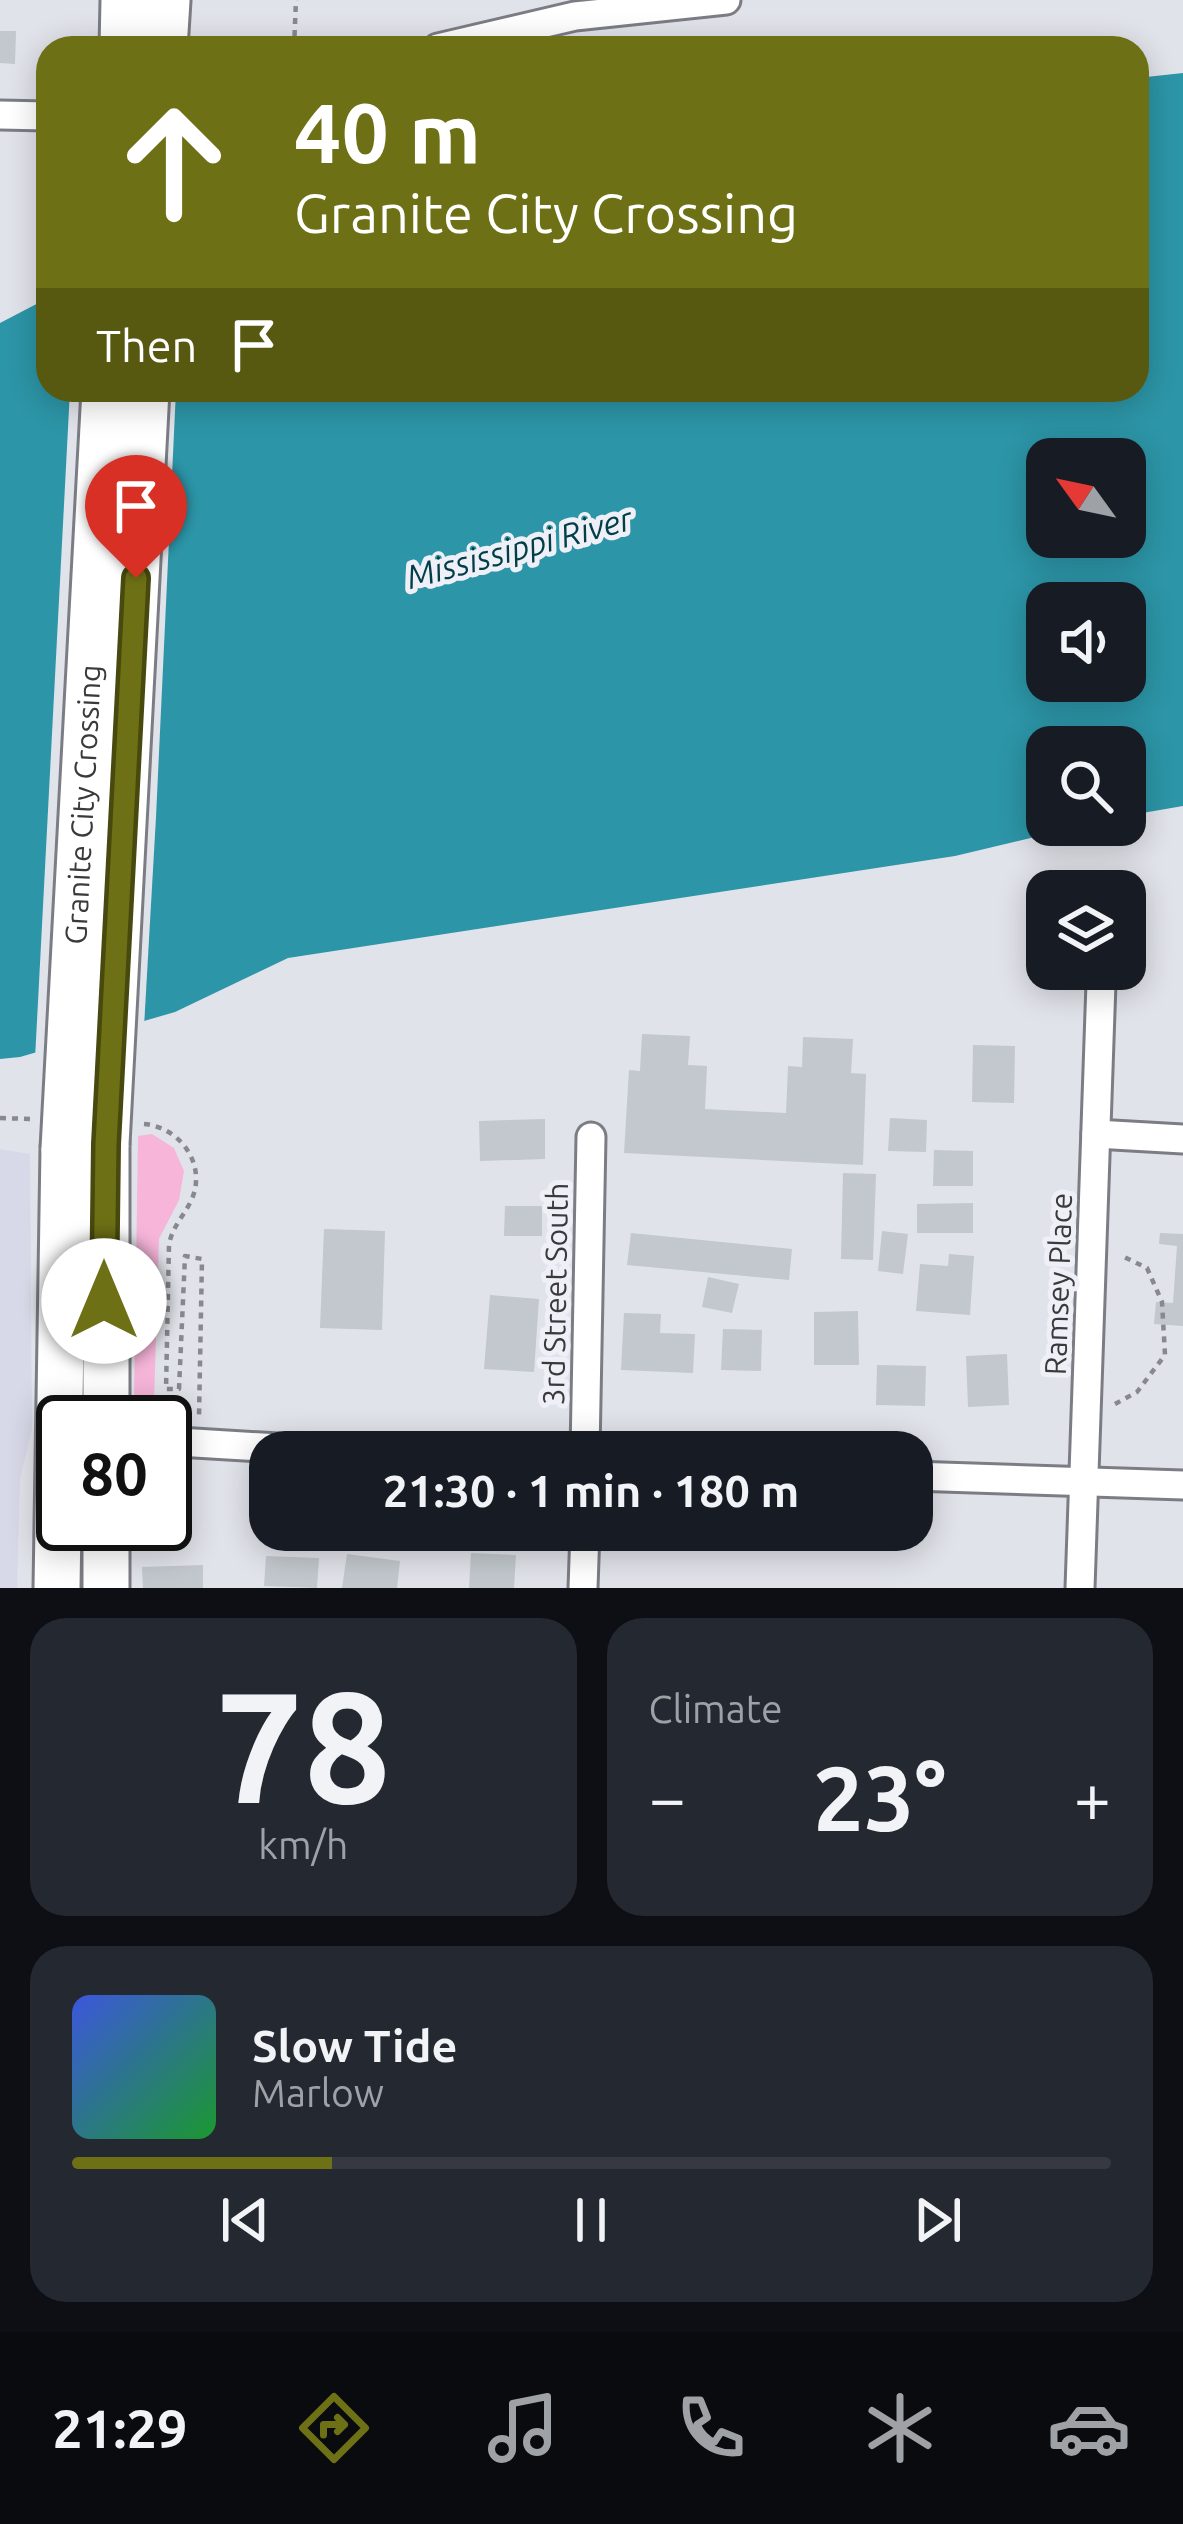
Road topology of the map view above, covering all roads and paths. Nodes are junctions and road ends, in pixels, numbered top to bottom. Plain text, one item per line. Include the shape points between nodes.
1 (124, 0) edge
2 (167, 0) edge
3 (296, 0) edge
4 (726, 0) edge
5 (123, 36) edge
6 (165, 36) edge
7 (294, 36) edge
8 (489, 36) edge
9 (0, 116) edge
10 (36, 116) edge
11 (105, 402) edge
12 (145, 402) edge
13 (1101, 990) edge
14 (0, 1118) edge
15 (86, 1134) junction
16 (1096, 1134) junction
17 (591, 1136) dead end
18 (1183, 1138) edge
19 (1116, 1253) dead end
20 (114, 1395) edge
21 (1086, 1407) junction
22 (199, 1414) dead end
23 (192, 1430) edge
24 (585, 1431) edge
25 (249, 1438) edge
26 (933, 1477) edge
27 (1084, 1481) junction
28 (1183, 1485) edge
29 (106, 1551) edge
30 (584, 1551) edge
31 (57, 1588) edge
32 (106, 1588) edge
33 (583, 1588) edge
34 (1080, 1588) edge

1 - 5 highway
2 - 6 highway
3 - 7 path
4 - 8 street via 575,16
9 - 10 street
11 - 15 highway, Granite City Crossing, bridge
12 - 15 highway, Granite City Crossing, bridge
13 - 16 street, Ramsey Place
14 - 15 path
15 - 20 highway
15 - 22 path via 170,1130 194,1167 192,1200 169,1244 166,1389 179,1390 185,1256 202,1259
15 - 31 highway
16 - 18 street
16 - 21 street, Ramsey Place
17 - 24 street, 3rd Street South
19 - 21 path via 1148,1268 1162,1302 1165,1355 1137,1392 1106,1408
21 - 27 street, Ramsey Place
23 - 25 street
26 - 27 street
27 - 28 street
27 - 34 street, Ramsey Place
29 - 32 highway
30 - 33 street

